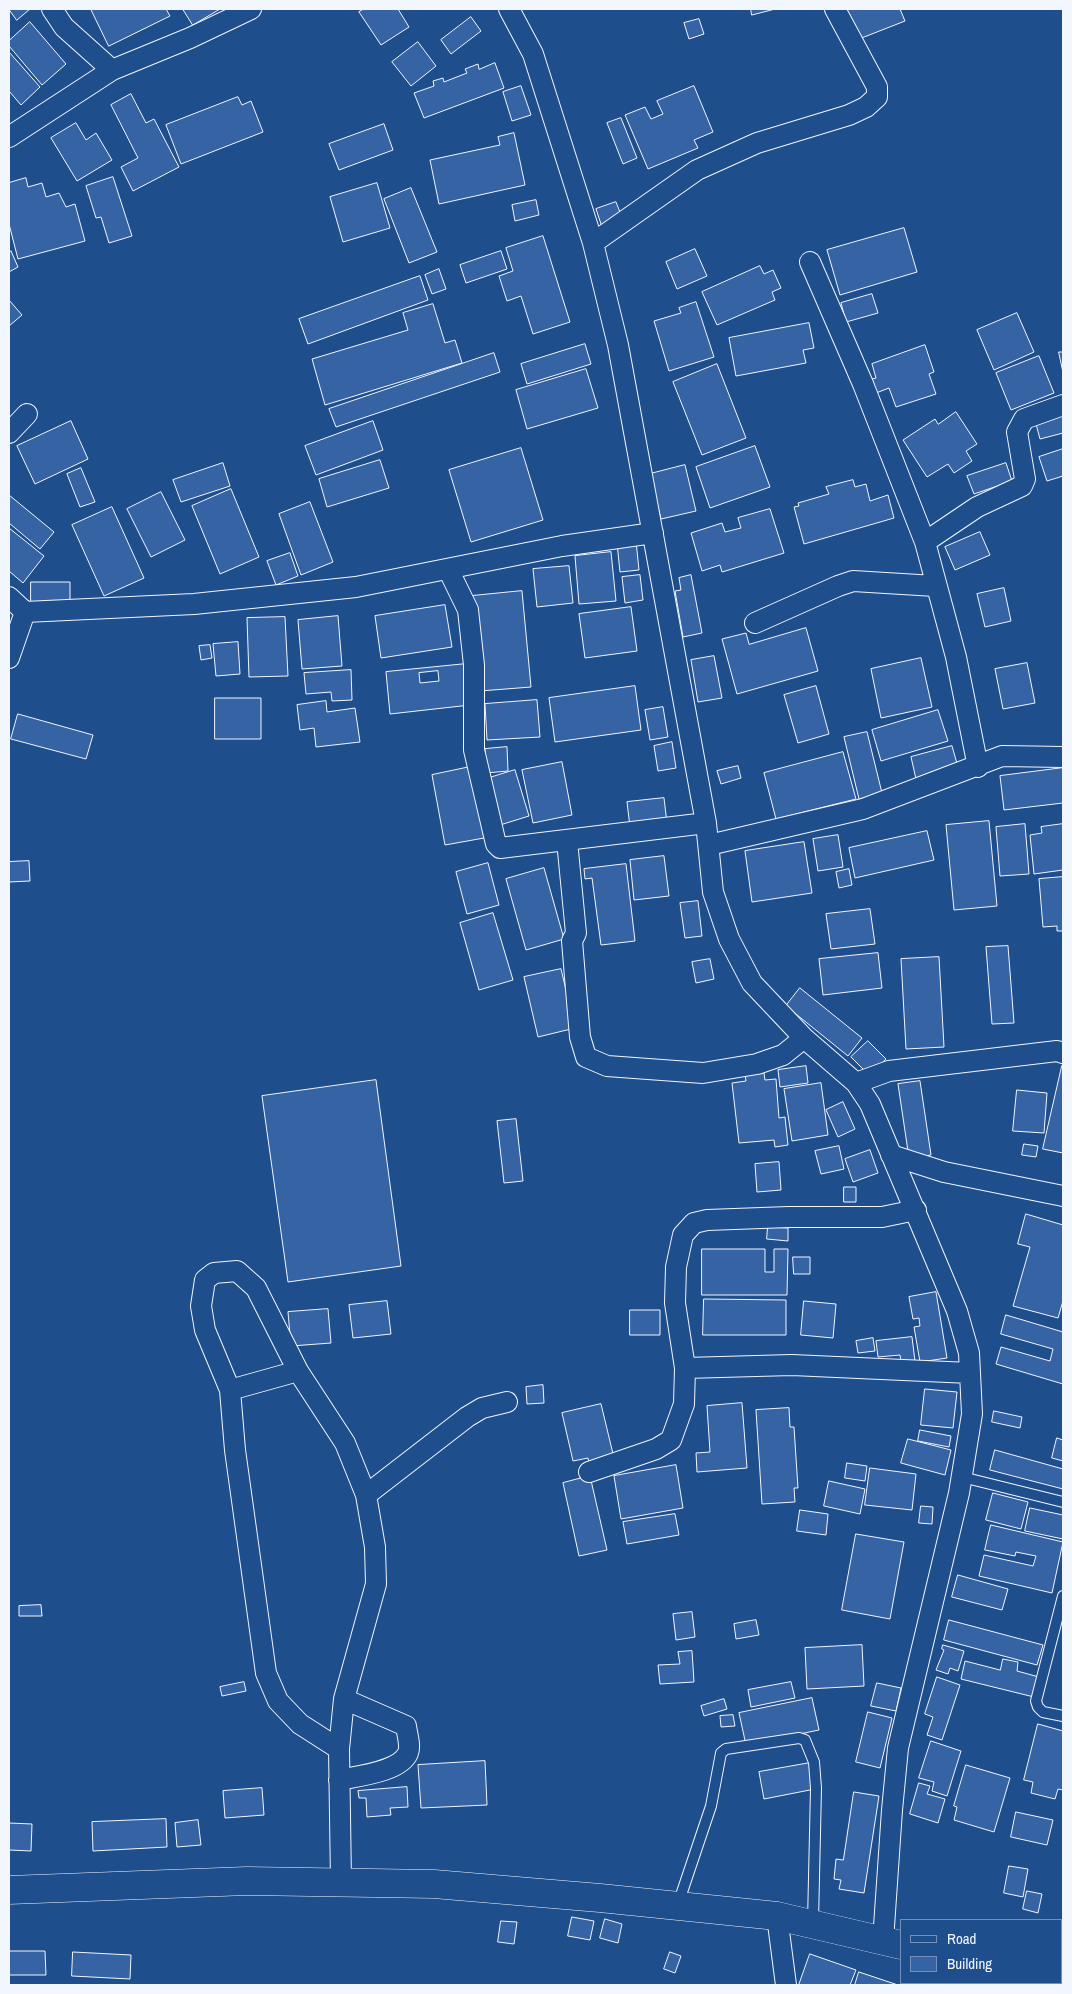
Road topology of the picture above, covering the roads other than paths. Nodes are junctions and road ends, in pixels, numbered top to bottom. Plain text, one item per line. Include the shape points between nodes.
1 (52, 9) edge
2 (251, 9) edge
3 (509, 9) edge
4 (835, 9) edge
5 (112, 70) junction
6 (9, 137) edge
7 (593, 243) junction
8 (810, 262) dead end
9 (1063, 405) edge
10 (27, 414) dead end
11 (9, 433) edge
12 (653, 533) junction
13 (925, 542) junction
14 (448, 569) junction
15 (936, 586) junction
16 (9, 598) edge
17 (25, 612) junction
18 (755, 623) dead end
19 (9, 658) edge
20 (1063, 757) edge
21 (978, 766) junction
22 (706, 823) junction
23 (567, 841) junction
24 (709, 845) junction
25 (804, 1038) junction
26 (1063, 1053) edge
27 (856, 1083) junction
28 (892, 1155) junction
29 (1063, 1196) edge
30 (916, 1210) junction
31 (685, 1368) junction
32 (298, 1371) junction
33 (970, 1373) junction
34 (230, 1390) junction
35 (507, 1402) dead end
36 (589, 1472) dead end
37 (962, 1476) junction
38 (366, 1494) junction
39 (1063, 1502) edge
40 (1063, 1596) edge
41 (344, 1699) junction
42 (1063, 1716) edge
43 (339, 1749) junction
44 (339, 1780) junction
45 (341, 1882) junction
46 (9, 1890) edge
47 (678, 1907) junction
48 (777, 1916) junction
49 (813, 1926) junction
50 (892, 1943) edge
51 (786, 1985) edge

1 - 5 street via 64,27
2 - 5 street
3 - 7 street via 533,54
4 - 7 street via 877,87 877,97 866,107 757,143 698,170
5 - 6 street
7 - 12 street via 618,345
8 - 13 street via 863,384
9 - 13 street via 1024,419 1017,432 1025,479 1022,486 977,507
10 - 11 street
12 - 14 street via 562,546
12 - 22 street
13 - 15 street
14 - 17 street via 356,587 194,604
14 - 23 street via 468,610 474,665 474,750 496,844 500,848
15 - 18 street via 853,581
15 - 21 street via 956,657
16 - 17 street
17 - 19 street
20 - 21 street via 1002,756
21 - 24 street via 863,810
22 - 23 street
22 - 24 street
23 - 25 street via 576,933 572,941 586,1057 607,1066 703,1073 775,1058
24 - 25 street via 713,892 729,940 752,983
25 - 27 street
26 - 27 street via 1057,1051 889,1071
27 - 28 street via 870,1104
28 - 29 street via 944,1172
28 - 30 street
30 - 31 street via 882,1217 780,1217 694,1223 683,1235 676,1267 675,1303
30 - 33 street via 958,1311 969,1353
31 - 33 street via 792,1365
31 - 36 street via 684,1404 670,1440 656,1449
32 - 34 street
32 - 34 street via 256,1288 237,1271 214,1274 205,1280 201,1306 206,1330
32 - 38 street via 345,1443
33 - 37 street via 972,1414
34 - 43 street via 235,1450 266,1673 278,1701 294,1718
35 - 38 street via 482,1408 467,1417
37 - 39 lane
37 - 50 street via 898,1748 892,1810
38 - 41 street via 375,1547 376,1584
40 - 42 lane via 1036,1701 1044,1712
41 - 43 street
41 - 44 street via 406,1726 409,1752 404,1760 386,1770
43 - 44 street
44 - 45 street
45 - 46 highway via 247,1881
45 - 47 highway via 434,1884
47 - 48 highway
47 - 49 lane via 710,1806 721,1753 799,1738 805,1740 810,1749 816,1788
48 - 49 highway
48 - 51 street
49 - 50 highway

